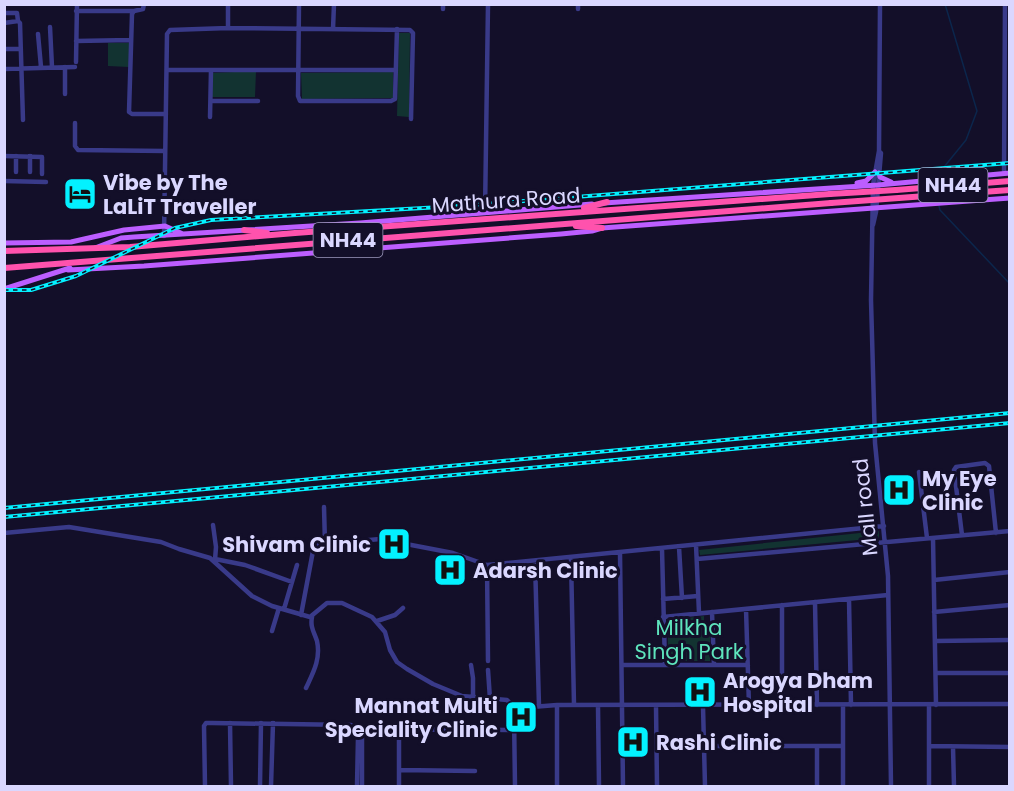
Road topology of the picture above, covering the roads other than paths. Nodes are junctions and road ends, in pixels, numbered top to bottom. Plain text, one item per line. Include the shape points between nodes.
1 (76, 4) edge
2 (144, 4) edge
3 (228, 4) edge
4 (299, 4) edge
5 (334, 4) edge
6 (488, 4) edge
7 (880, 4) edge
8 (1005, 4) edge
9 (135, 9) edge
10 (76, 11) junction
11 (4, 13) edge
12 (18, 21) junction
13 (4, 23) edge
14 (50, 27) dead end
15 (228, 28) junction
16 (299, 29) junction
17 (333, 29) junction
18 (397, 29) junction
19 (38, 34) dead end
20 (131, 40) junction
21 (76, 41) junction
22 (4, 49) edge
23 (21, 49) junction
24 (40, 67) junction
25 (52, 67) junction
26 (64, 67) junction
27 (22, 68) junction
28 (4, 69) edge
29 (167, 70) junction
30 (211, 70) junction
31 (298, 70) junction
32 (396, 70) junction
33 (65, 94) dead end
34 (211, 101) junction
35 (258, 101) dead end
36 (166, 114) junction
37 (210, 117) dead end
38 (411, 119) dead end
39 (23, 120) dead end
40 (75, 123) dead end
41 (165, 151) junction
42 (4, 156) edge
43 (16, 156) junction
44 (30, 156) junction
45 (16, 172) dead end
46 (30, 172) dead end
47 (877, 172) junction
48 (1007, 173) edge
49 (42, 174) dead end
50 (4, 181) edge
51 (1010, 181) edge
52 (46, 182) dead end
53 (899, 183) junction
54 (875, 185) junction
55 (833, 188) junction
56 (796, 190) junction
57 (1010, 190) edge
58 (1010, 198) edge
59 (607, 202) junction
60 (897, 207) junction
61 (874, 210) junction
62 (836, 211) junction
63 (569, 212) junction
64 (485, 213) junction
65 (764, 216) junction
66 (602, 224) junction
67 (165, 226) junction
68 (244, 230) junction
69 (184, 234) junction
70 (279, 234) junction
71 (164, 236) junction
72 (4, 243) edge
73 (95, 249) junction
74 (4, 251) edge
75 (78, 261) junction
76 (4, 268) edge
77 (68, 270) junction
78 (4, 289) edge
79 (919, 472) dead end
80 (324, 507) dead end
81 (213, 525) dead end
82 (884, 526) junction
83 (1010, 531) edge
84 (4, 532) edge
85 (996, 532) junction
86 (962, 535) junction
87 (930, 538) junction
88 (886, 542) junction
89 (325, 544) junction
90 (696, 545) junction
91 (679, 547) junction
92 (662, 549) junction
93 (620, 553) junction
94 (570, 558) junction
95 (697, 559) junction
96 (215, 560) junction
97 (535, 561) junction
98 (297, 565) dead end
99 (487, 565) junction
100 (1010, 572) edge
101 (934, 580) junction
102 (292, 582) junction
103 (888, 595) junction
104 (698, 596) junction
105 (682, 598) junction
106 (663, 599) junction
107 (849, 599) junction
108 (816, 602) junction
109 (782, 605) junction
110 (1010, 605) edge
111 (403, 608) dead end
112 (282, 609) junction
113 (746, 609) junction
114 (712, 612) junction
115 (934, 612) junction
116 (699, 613) junction
117 (302, 615) junction
118 (312, 617) junction
119 (663, 617) junction
120 (377, 621) junction
121 (272, 631) dead end
122 (1010, 640) edge
123 (935, 641) junction
124 (488, 661) dead end
125 (622, 664) junction
126 (471, 665) dead end
127 (664, 665) junction
128 (714, 665) junction
129 (748, 665) junction
130 (488, 670) dead end
131 (1010, 673) edge
132 (936, 674) junction
133 (306, 688) dead end
134 (473, 698) junction
135 (490, 699) junction
136 (1010, 704) edge
137 (557, 705) junction
138 (574, 705) junction
139 (817, 705) junction
140 (843, 705) junction
141 (851, 705) junction
142 (891, 705) junction
143 (928, 705) junction
144 (936, 705) junction
145 (539, 706) junction
146 (598, 706) junction
147 (621, 706) junction
148 (656, 706) junction
149 (704, 706) junction
150 (749, 706) junction
151 (782, 706) junction
152 (516, 709) junction
153 (230, 723) junction
154 (261, 723) junction
155 (273, 723) junction
156 (399, 729) junction
157 (514, 730) junction
158 (704, 746) junction
159 (817, 746) junction
160 (843, 746) junction
161 (929, 747) junction
162 (953, 747) junction
163 (1010, 747) edge
164 (399, 770) junction
165 (475, 771) dead end
166 (205, 786) edge
167 (231, 786) edge
168 (260, 786) edge
169 (271, 786) edge
170 (360, 786) edge
171 (399, 786) edge
172 (515, 786) edge
173 (557, 786) edge
174 (599, 786) edge
175 (623, 786) edge
176 (657, 786) edge
177 (705, 786) edge
178 (817, 786) edge
179 (843, 786) edge
180 (891, 786) edge
181 (929, 786) edge
182 (954, 786) edge

1 - 10 street
2 - 9 street via 143,9
3 - 15 street
4 - 16 street
5 - 17 street
6 - 64 street
7 - 47 street, Mall road
8 - 48 street
9 - 10 street
9 - 20 street
10 - 21 street
11 - 12 street via 17,12
12 - 13 street
12 - 23 street
14 - 25 street
15 - 16 street
15 - 29 street via 170,30
16 - 17 street
16 - 31 street
17 - 18 street
18 - 32 street
18 - 38 street via 413,33
19 - 24 street
20 - 21 street
20 - 36 street via 129,112
21 - 26 street via 76,64
22 - 23 street
23 - 27 street
24 - 25 street
24 - 27 street
25 - 26 street
26 - 33 street
27 - 28 street
27 - 39 street
29 - 30 street
29 - 36 street
30 - 31 street
30 - 34 street
31 - 32 street
31 - 32 street via 302,102 394,100
34 - 35 street
34 - 37 street
36 - 41 street
40 - 41 street via 78,150
41 - 67 street
42 - 43 street
43 - 44 street
43 - 45 street
44 - 46 street
44 - 49 street via 42,157
47 - 53 main road via 885,180
47 - 54 street, Mall road
47 - 56 main road via 866,182
48 - 53 main road
50 - 52 street
51 - 63 highway, Mathura Road / NH44, bridge
53 - 54 main road
53 - 60 main road via 890,187 886,196
54 - 55 main road
54 - 61 street, Mall road
55 - 56 main road
55 - 62 main road via 842,191 846,199
56 - 59 main road
57 - 66 highway, Mathura Road / NH44, bridge
58 - 60 main road
59 - 63 highway
59 - 64 main road
60 - 61 main road
61 - 62 main road
61 - 65 main road
61 - 82 street, Mall road via 871,300 875,443
62 - 65 main road
63 - 70 highway, Mathura Road / NH44
64 - 68 main road
65 - 66 main road
66 - 75 highway, Mathura Road / NH44 via 559,224
66 - 77 main road via 561,234
67 - 69 main road
67 - 71 street
67 - 72 main road via 71,242
68 - 69 main road
68 - 70 highway
69 - 71 main road
70 - 73 highway, Mathura Road / NH44
71 - 73 main road via 121,238
73 - 74 highway, Mathura Road / NH44
75 - 76 highway, Mathura Road / NH44
75 - 77 main road
77 - 78 main road
79 - 87 street
80 - 89 street
81 - 96 street
82 - 88 street, Mall road
82 - 90 street
83 - 85 street
84 - 96 street via 77,528 160,542
85 - 86 street
85 - 86 street via 989,466 985,463 954,470
86 - 87 street
87 - 88 street
87 - 101 street
88 - 95 street
88 - 103 street, Mall road
89 - 99 street via 380,539 453,553
89 - 117 street via 316,545 313,551
90 - 91 street
90 - 95 street
91 - 92 street
91 - 105 street
92 - 93 street
92 - 106 street
93 - 94 street
93 - 125 street
94 - 97 street
94 - 138 street
95 - 104 street
96 - 102 street via 245,565
96 - 112 street via 245,591
97 - 99 street
97 - 145 street
98 - 102 street
99 - 124 street
100 - 101 street
101 - 115 street
102 - 112 street
103 - 107 street
103 - 142 street, Mall road
104 - 105 street
104 - 116 street
105 - 106 street
106 - 119 street
107 - 108 street
107 - 141 street
108 - 109 street
108 - 139 street
109 - 113 street
109 - 151 street
110 - 115 street
111 - 120 street
112 - 117 street
112 - 121 street
113 - 114 street
113 - 129 street
114 - 116 street
114 - 128 street
115 - 123 street
116 - 119 street
117 - 118 street
118 - 120 street via 322,606 336,602
118 - 133 street via 318,659
119 - 127 street
120 - 134 street via 386,634 391,654 407,669 452,693
122 - 123 street
123 - 132 street
125 - 127 street
125 - 147 street
126 - 134 street
127 - 128 street
128 - 129 street
129 - 150 street
130 - 135 street
131 - 132 street
132 - 144 street
134 - 135 street
135 - 152 street via 507,700
136 - 144 street
137 - 138 street
137 - 145 street
137 - 173 street
138 - 146 street
139 - 140 street
139 - 151 street
140 - 141 street
140 - 160 street
141 - 142 street
142 - 143 street
142 - 180 street, Mall road
143 - 144 street
143 - 161 street
145 - 152 street
146 - 147 street
146 - 174 street
147 - 148 street
147 - 175 street
148 - 149 street
148 - 176 street
149 - 150 street
149 - 158 street
150 - 151 street
152 - 157 street
153 - 154 street
153 - 166 street via 205,724
153 - 167 street
154 - 155 street
154 - 168 street
155 - 169 street
155 - 170 street via 354,727
156 - 157 street
156 - 164 street
156 - 170 street via 361,730
157 - 172 street
158 - 159 street
158 - 177 street
159 - 160 street
159 - 178 street
160 - 179 street
161 - 162 street
161 - 181 street
162 - 163 street
162 - 182 street
164 - 165 street
164 - 171 street

